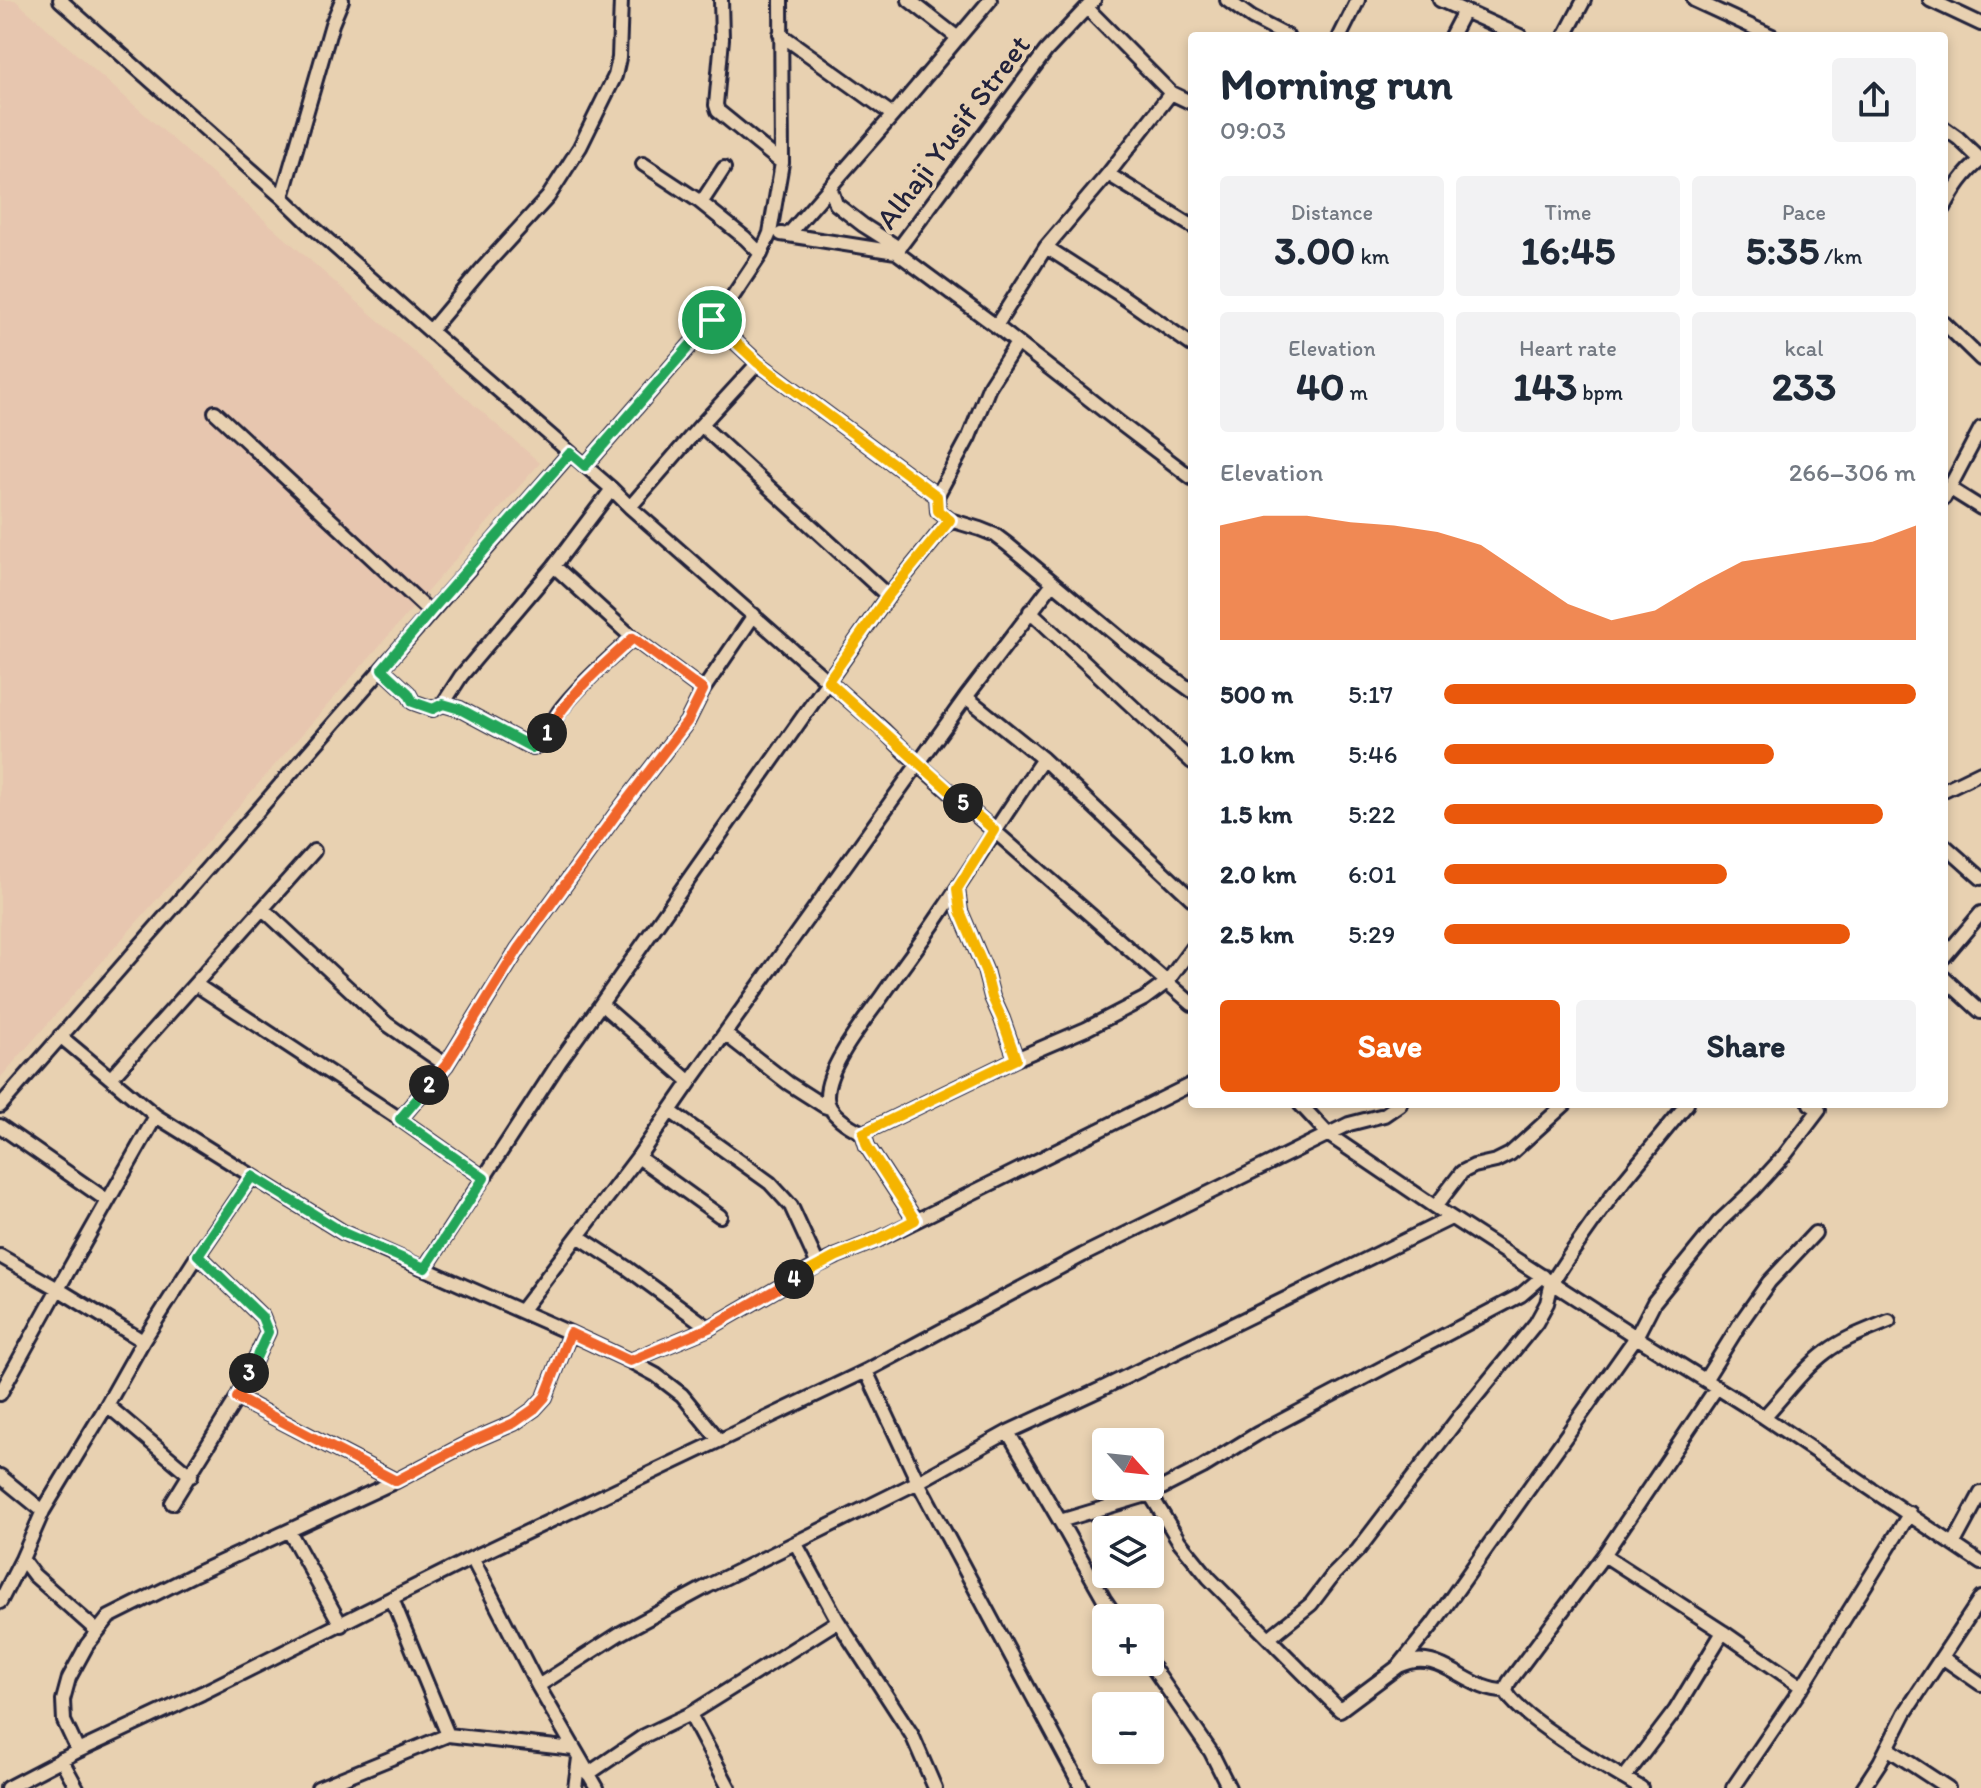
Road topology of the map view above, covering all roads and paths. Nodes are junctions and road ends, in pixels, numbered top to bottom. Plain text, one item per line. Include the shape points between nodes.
1 (60, 0) edge
2 (342, 0) edge
3 (621, 0) edge
4 (721, 0) edge
5 (781, 0) edge
6 (909, 0) edge
7 (1227, 0) edge
8 (1358, 0) edge
9 (1440, 0) edge
10 (1584, 0) edge
11 (1694, 0) edge
12 (1930, 0) edge
13 (988, 1) edge
14 (1091, 4) edge
15 (1464, 11) junction
16 (1981, 24) edge
17 (1279, 32) edge
18 (1342, 32) edge
19 (1453, 32) edge
20 (1511, 32) edge
21 (1567, 32) edge
22 (1763, 32) edge
23 (780, 34) junction
24 (958, 38) junction
25 (1171, 93) junction
26 (1188, 101) edge
27 (893, 115) junction
28 (1948, 131) edge
29 (1981, 160) edge
30 (782, 163) junction
31 (643, 164) dead end
32 (724, 168) dead end
33 (1108, 174) junction
34 (830, 187) junction
35 (282, 197) junction
36 (699, 201) junction
37 (1948, 201) edge
38 (1188, 224) edge
39 (770, 233) junction
40 (788, 235) junction
41 (1046, 247) junction
42 (897, 250) junction
43 (761, 254) junction
44 (712, 320) junction
45 (996, 326) junction
46 (1948, 327) edge
47 (430, 331) junction
48 (1188, 342) edge
49 (1017, 343) junction
50 (1981, 359) edge
51 (758, 363) junction
52 (215, 412) dead end
53 (701, 425) junction
54 (1981, 428) edge
55 (570, 453) junction
56 (585, 466) junction
57 (1188, 475) edge
58 (612, 489) junction
59 (1948, 491) edge
60 (1948, 493) edge
61 (937, 496) junction
62 (630, 507) junction
63 (1981, 508) edge
64 (950, 520) junction
65 (554, 566) junction
66 (1053, 583) junction
67 (888, 596) junction
68 (1030, 611) junction
69 (430, 612) junction
70 (754, 615) junction
71 (633, 638) junction
72 (382, 669) junction
73 (828, 681) junction
74 (1188, 688) edge
75 (703, 690) junction
76 (966, 697) junction
77 (443, 704) junction
78 (1188, 758) edge
79 (1043, 759) junction
80 (918, 764) junction
81 (1981, 772) edge
82 (1948, 788) edge
83 (994, 830) junction
84 (1948, 849) edge
85 (314, 851) dead end
86 (1981, 878) edge
87 (957, 889) junction
88 (1188, 895) edge
89 (263, 909) junction
90 (1981, 913) edge
91 (1948, 952) edge
92 (1188, 953) edge
93 (1167, 982) junction
94 (1948, 982) edge
95 (195, 984) junction
96 (1188, 1000) edge
97 (601, 1004) junction
98 (1981, 1012) edge
99 (725, 1034) junction
100 (60, 1036) junction
101 (1016, 1059) junction
102 (446, 1065) junction
103 (111, 1078) junction
104 (690, 1082) junction
105 (1188, 1086) edge
106 (0, 1106) edge
107 (830, 1108) junction
108 (1304, 1108) edge
109 (1394, 1108) edge
110 (1561, 1108) edge
111 (1684, 1108) edge
112 (1816, 1108) edge
113 (670, 1111) junction
114 (156, 1116) junction
115 (400, 1119) junction
116 (0, 1126) edge
117 (863, 1133) junction
118 (1329, 1135) junction
119 (638, 1157) junction
120 (252, 1176) junction
121 (484, 1178) junction
122 (108, 1201) junction
123 (1435, 1207) junction
124 (720, 1216) dead end
125 (1451, 1218) junction
126 (915, 1220) junction
127 (1815, 1233) dead end
128 (578, 1236) junction
129 (198, 1255) junction
130 (0, 1256) edge
131 (818, 1265) junction
132 (425, 1268) junction
133 (1548, 1279) junction
134 (58, 1289) junction
135 (521, 1311) junction
136 (1889, 1321) dead end
137 (709, 1328) junction
138 (570, 1333) junction
139 (1636, 1337) junction
140 (143, 1341) junction
141 (630, 1361) junction
142 (866, 1371) junction
143 (1711, 1384) junction
144 (0, 1394) edge
145 (237, 1398) junction
146 (107, 1405) junction
147 (1764, 1417) junction
148 (1008, 1432) junction
149 (719, 1440) junction
150 (0, 1476) edge
151 (191, 1476) junction
152 (396, 1481) junction
153 (918, 1482) junction
154 (1164, 1487) edge
155 (1981, 1493) edge
156 (1130, 1500) edge
157 (1154, 1500) edge
158 (172, 1503) dead end
159 (43, 1511) junction
160 (1910, 1513) junction
161 (1060, 1521) junction
162 (289, 1531) junction
163 (1954, 1543) junction
164 (796, 1544) junction
165 (1604, 1555) junction
166 (472, 1558) junction
167 (22, 1559) junction
168 (1981, 1563) edge
169 (1981, 1598) edge
170 (392, 1599) junction
171 (0, 1602) edge
172 (1107, 1604) edge
173 (838, 1621) junction
174 (341, 1625) junction
175 (97, 1631) junction
176 (1723, 1632) junction
177 (1269, 1638) junction
178 (1942, 1657) junction
179 (1399, 1666) junction
180 (1159, 1676) edge
181 (1981, 1684) edge
182 (538, 1686) junction
183 (1802, 1687) junction
184 (1506, 1691) junction
185 (690, 1714) junction
186 (448, 1735) junction
187 (1887, 1748) junction
188 (78, 1751) junction
189 (576, 1754) junction
190 (61, 1759) junction
191 (588, 1774) junction
192 (1624, 1778) junction
193 (1078, 1787) edge
194 (7, 1788) edge
195 (77, 1788) edge
196 (318, 1788) edge
197 (575, 1788) edge
198 (597, 1788) edge
199 (729, 1788) edge
200 (935, 1788) edge
201 (1229, 1788) edge
202 (1641, 1788) edge
203 (1733, 1788) edge
204 (1863, 1788) edge
205 (1948, 1788) edge

1 - 35 street
2 - 35 street
3 - 47 street via 615,76 580,147 548,197
4 - 30 street via 718,111
5 - 23 street
6 - 24 street
7 - 17 street
8 - 18 street
9 - 15 street
10 - 21 street
11 - 22 street
12 - 16 street
13 - 24 street
14 - 25 street
14 - 42 street, Alhaji Yusif Street via 1046,51
15 - 19 street
15 - 20 street
23 - 27 street
23 - 30 street
24 - 27 street
25 - 26 street
25 - 33 street
27 - 34 street
28 - 29 street
29 - 37 street via 1960,179
30 - 39 street
31 - 36 street
32 - 36 street
33 - 38 street
33 - 41 street
34 - 40 street
34 - 42 street via 836,204
35 - 47 street
36 - 43 street
39 - 40 street, Alhaji Yusif Street
39 - 43 street
40 - 42 street, Alhaji Yusif Street
41 - 45 street
41 - 48 street
42 - 45 street
43 - 44 street
44 - 51 street
44 - 56 street
45 - 49 street
46 - 50 street
47 - 55 street
49 - 57 street
49 - 61 street via 990,385
51 - 53 street
51 - 61 street
52 - 69 street
53 - 62 street
53 - 67 street
54 - 59 street
55 - 56 street
55 - 69 street
56 - 58 street
58 - 62 street
58 - 65 street
60 - 63 street
61 - 64 street via 938,511
62 - 70 street
64 - 66 street via 995,535
64 - 67 street
65 - 71 street
65 - 77 street
66 - 68 street
66 - 74 street
67 - 73 street
68 - 76 street
68 - 78 street
69 - 72 street
70 - 73 street
70 - 75 street
71 - 75 street
71 - 77 street via 591,675 533,748
72 - 77 street via 413,702 433,709
72 - 100 street
73 - 80 street
73 - 97 street
75 - 102 street via 687,722 518,949
76 - 79 street
76 - 80 street
79 - 83 street
79 - 88 street
80 - 83 street
80 - 99 street
81 - 82 street
83 - 87 street
83 - 93 street
84 - 86 street
85 - 89 street
87 - 101 street via 960,911
87 - 107 street via 850,1042 833,1072
89 - 95 street
89 - 102 street via 387,1024
90 - 91 street
92 - 93 street
93 - 96 street
93 - 101 street via 1086,1029
94 - 98 street
95 - 103 street
95 - 115 street
97 - 104 street
97 - 121 street
99 - 104 street
99 - 107 street
100 - 103 street
100 - 106 street
101 - 117 street
102 - 115 street
103 - 114 street
104 - 113 street
105 - 126 street
107 - 117 street
108 - 118 street
109 - 118 street
110 - 123 street via 1510,1154 1462,1172
111 - 133 street
112 - 139 street via 1784,1156 1719,1222 1654,1302
113 - 119 street
113 - 131 street via 770,1183 791,1206
114 - 120 street
114 - 122 street
115 - 121 street
116 - 122 street
117 - 126 street
118 - 123 street
118 - 142 street via 1083,1255
119 - 124 street
119 - 128 street
120 - 129 street
120 - 132 street via 344,1233
121 - 132 street
122 - 134 street
123 - 125 street
125 - 133 street
125 - 148 street
126 - 131 street
127 - 143 street via 1743,1319
128 - 135 street
128 - 137 street
129 - 140 street
129 - 145 street via 262,1317 268,1332
130 - 134 street
131 - 137 street
132 - 135 street
133 - 139 street
133 - 154 street
133 - 177 street via 1547,1303 1536,1323 1358,1550 1311,1604
134 - 140 street
134 - 144 street
135 - 138 street
136 - 147 street via 1826,1351
137 - 141 street
138 - 141 street
138 - 152 street via 545,1397 534,1409
139 - 143 street
139 - 179 street
140 - 146 street
141 - 149 street via 682,1395
142 - 149 street
142 - 153 street
143 - 147 street
143 - 165 street
145 - 151 street
145 - 152 street
146 - 151 street
146 - 159 street
147 - 160 street
148 - 153 street
148 - 161 street
149 - 166 street
150 - 159 street
151 - 158 street
152 - 162 street
153 - 164 street
153 - 193 street
155 - 163 street
156 - 161 street
157 - 177 street via 1209,1578
159 - 167 street
160 - 163 street
160 - 183 street
161 - 172 street
162 - 174 street
162 - 175 street via 109,1617
163 - 168 street
164 - 173 street
164 - 182 street via 619,1634
165 - 176 street
165 - 184 street
166 - 170 street
166 - 182 street
167 - 171 street
167 - 175 street
169 - 178 street
170 - 174 street
170 - 186 street
173 - 185 street
173 - 200 street via 912,1735
174 - 188 street
175 - 188 street via 69,1678 63,1700 64,1721
176 - 183 street
176 - 192 street via 1675,1711
177 - 179 street via 1340,1710
178 - 181 street
178 - 187 street
179 - 184 street via 1437,1662 1485,1689
180 - 201 street
182 - 189 street
183 - 203 street
184 - 192 street via 1535,1720
185 - 191 street via 644,1736
185 - 199 street
186 - 189 street
186 - 196 street
187 - 204 street
187 - 205 street
188 - 190 street
189 - 191 street
189 - 197 street
190 - 194 street
190 - 195 street
191 - 198 street
192 - 202 street

